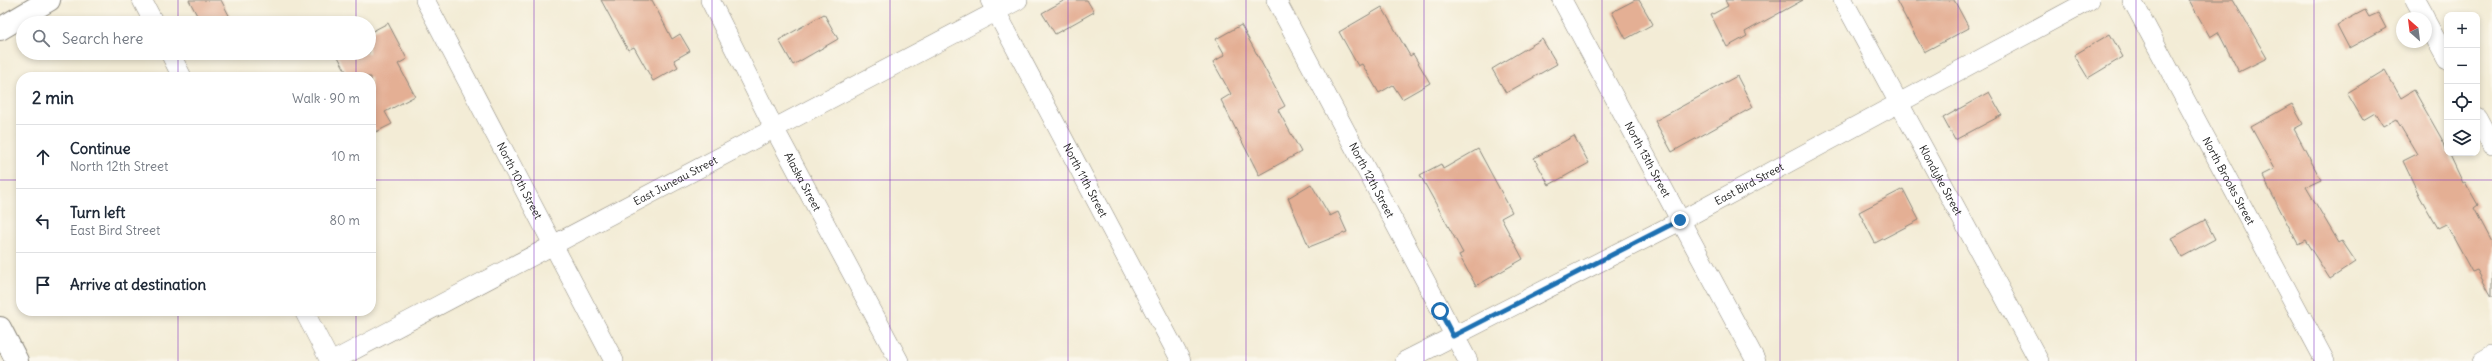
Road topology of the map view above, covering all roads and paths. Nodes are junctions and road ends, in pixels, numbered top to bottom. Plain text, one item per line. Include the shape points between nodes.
1 (49, 0) edge
2 (142, 0) edge
3 (425, 0) edge
4 (710, 0) edge
5 (1018, 0) edge
6 (1276, 0) edge
7 (1562, 0) edge
8 (1843, 0) edge
9 (2090, 0) edge
10 (2132, 0) edge
11 (2415, 0) edge
12 (993, 6) edge
13 (2421, 12) edge
14 (22, 16) edge
15 (150, 16) edge
16 (16, 20) edge
17 (0, 29) edge
18 (2432, 32) edge
19 (2444, 54) edge
20 (174, 60) edge
21 (180, 72) edge
22 (1898, 104) junction
23 (2479, 120) edge
24 (774, 128) junction
25 (2492, 146) edge
26 (1680, 220) junction
27 (553, 246) junction
28 (307, 316) edge
29 (0, 328) edge
30 (1453, 336) junction
31 (2492, 355) edge
32 (17, 361) edge
33 (330, 361) edge
34 (333, 361) edge
35 (614, 361) edge
36 (899, 361) edge
37 (1181, 361) edge
38 (1405, 361) edge
39 (1468, 361) edge
40 (1756, 361) edge
41 (2039, 361) edge
42 (2325, 361) edge
43 (2482, 361) edge

1 - 14 street
2 - 15 street
3 - 27 street, North 10th Street
4 - 24 street, Alaska Street
5 - 12 street, East Juneau Street
6 - 30 street, North 12th Street
7 - 26 street, North 13th Street
8 - 22 street, Klondyke Street
9 - 22 street, East Bird Street
10 - 42 street, North Brooks Street
11 - 13 street
12 - 24 street, East Juneau Street
12 - 37 street, North 11th Street
16 - 17 street
18 - 19 street
20 - 21 street
22 - 26 street, East Bird Street
22 - 41 street, Klondyke Street
23 - 25 street
24 - 27 street, East Juneau Street
24 - 36 street, Alaska Street
26 - 30 street, East Bird Street
26 - 40 street, North 13th Street
27 - 34 street, East Juneau Street
27 - 35 street, North 10th Street
28 - 33 street
29 - 32 street
30 - 38 street, East Bird Street
30 - 39 street, North 12th Street
31 - 43 street

